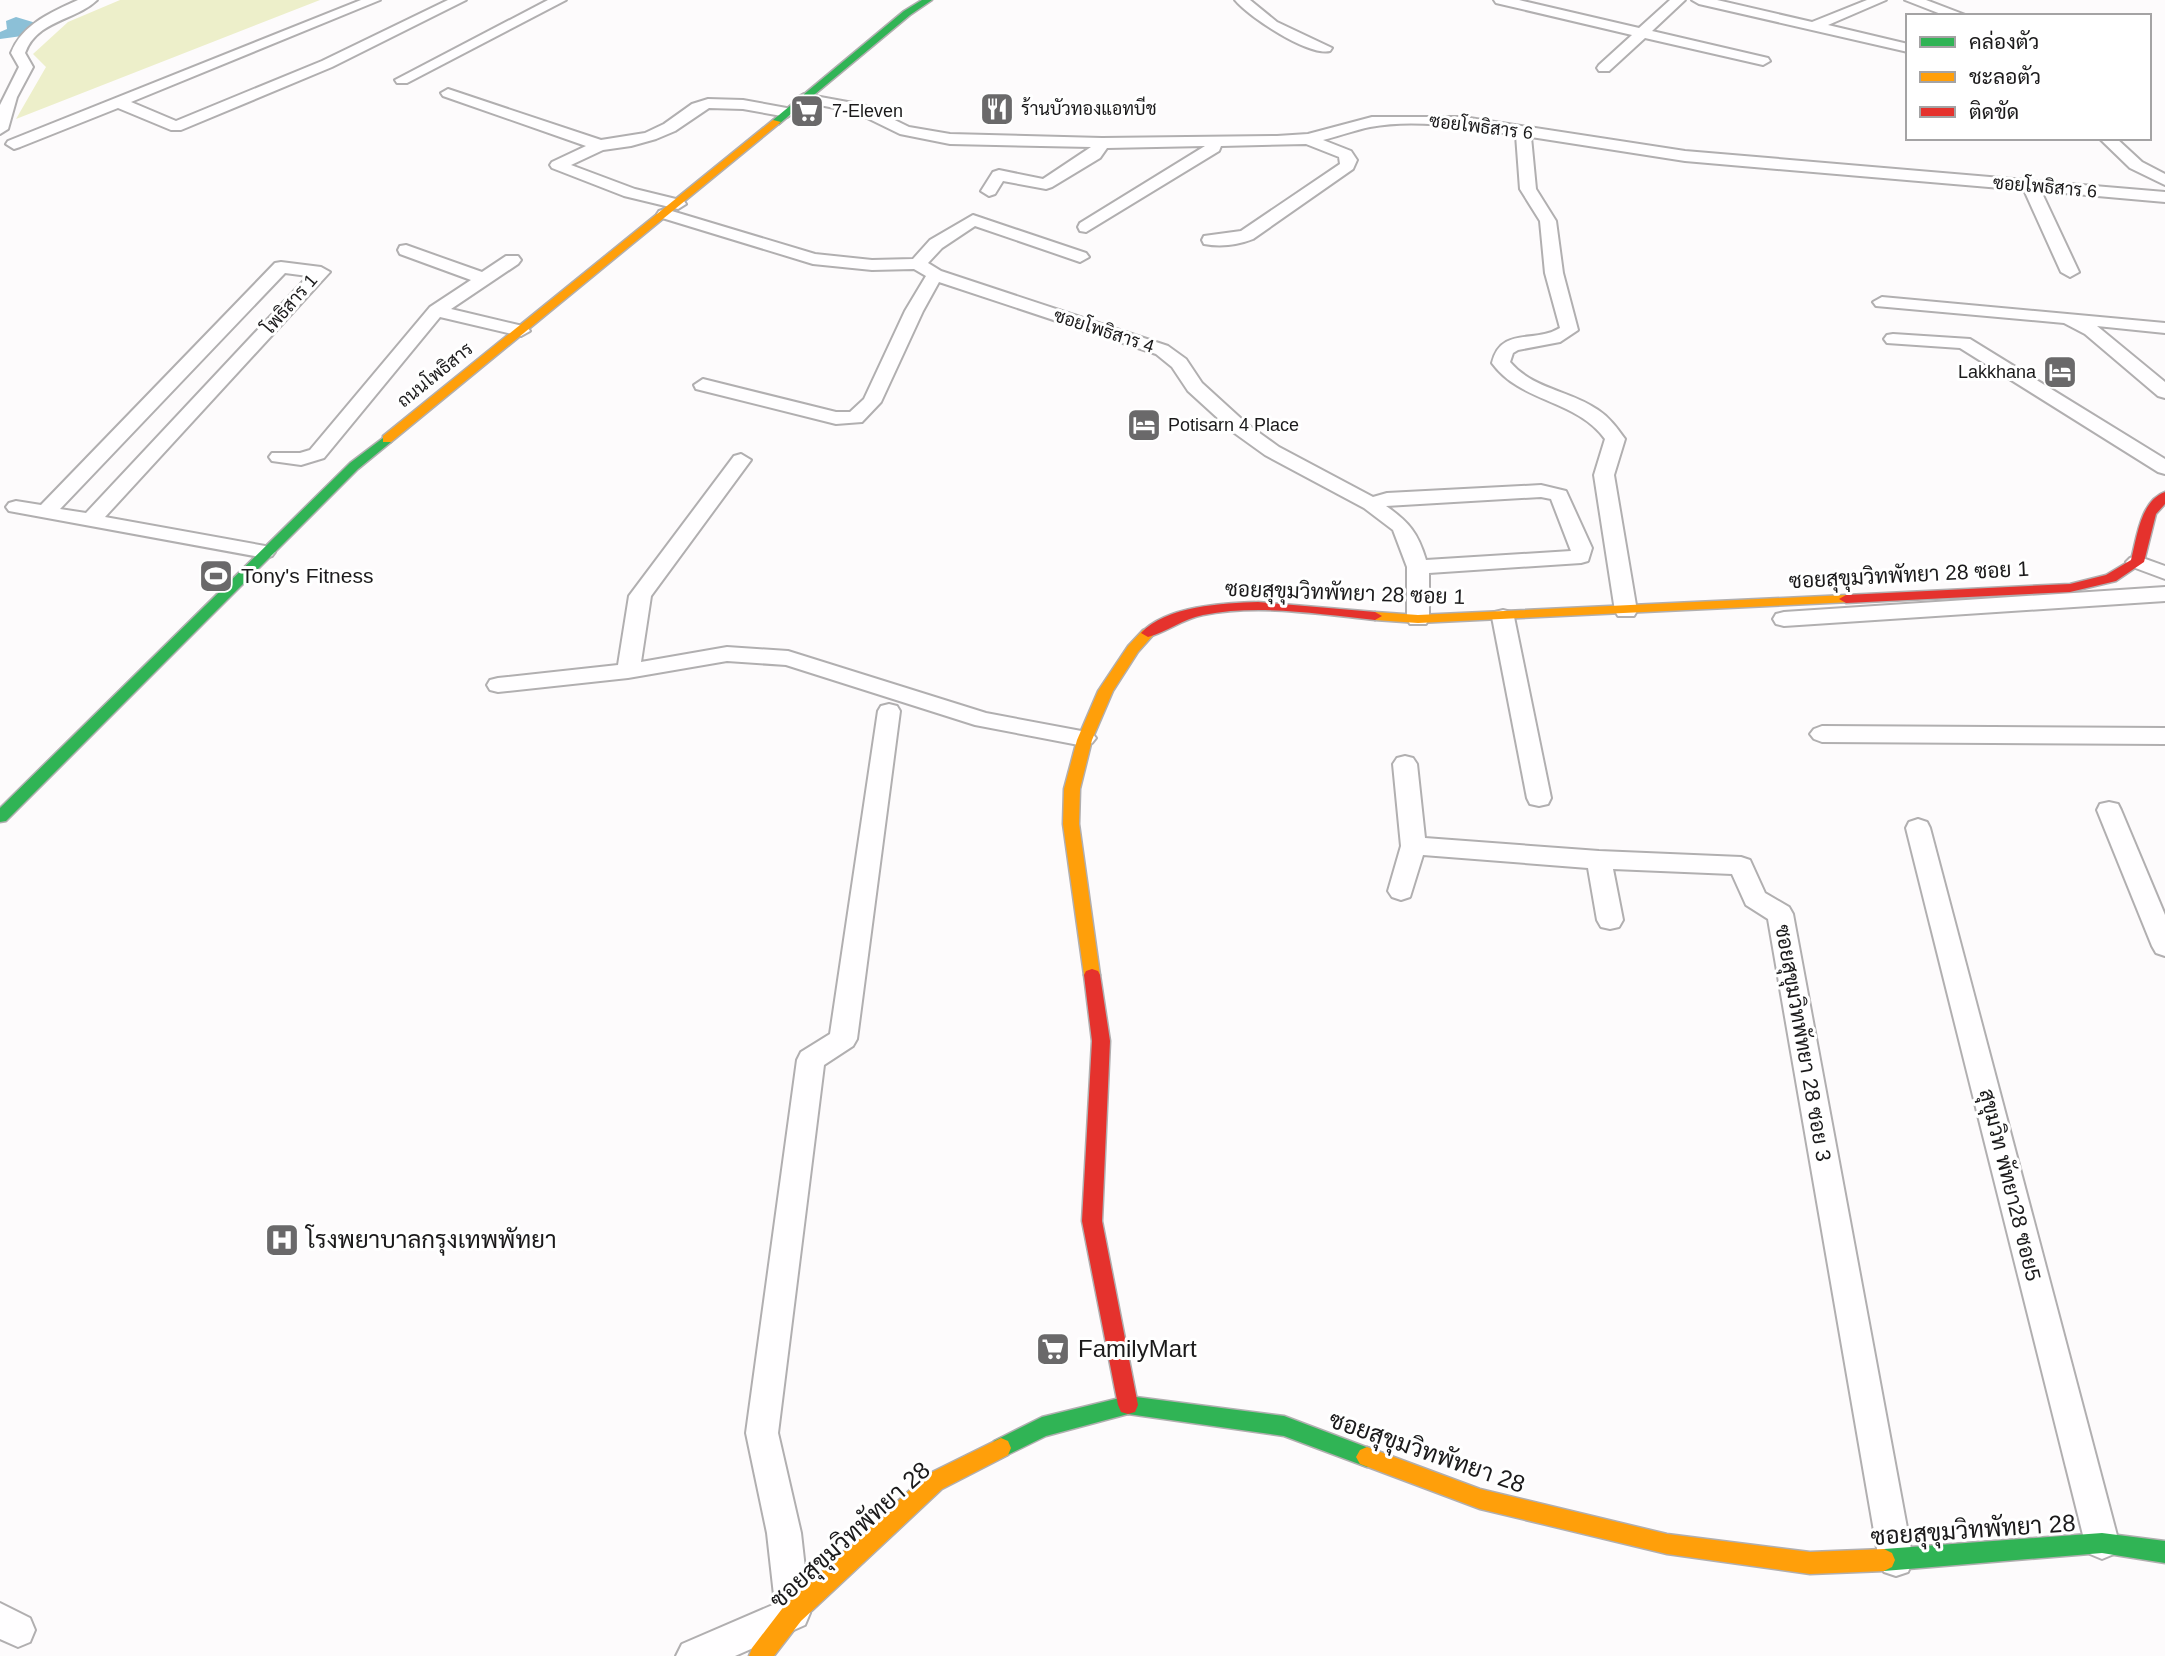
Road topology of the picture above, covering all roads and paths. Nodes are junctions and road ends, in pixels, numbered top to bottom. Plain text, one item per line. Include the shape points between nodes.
1 (90, 0) edge
2 (373, 0) edge
3 (459, 0) edge
4 (559, 0) edge
5 (928, 0) edge
6 (1242, 0) edge
7 (1501, 0) edge
8 (1678, 0) edge
9 (1699, 0) edge
10 (1879, 0) edge
11 (1912, 0) edge
12 (1955, 14) edge
13 (1812, 27) junction
14 (1641, 32) junction
15 (1325, 48) dead end
16 (1906, 48) edge
17 (1763, 61) dead end
18 (1604, 68) dead end
19 (402, 80) dead end
20 (447, 93) dead end
21 (804, 98) junction
22 (117, 102) junction
23 (787, 112) junction
24 (0, 129) edge
25 (1523, 131) junction
26 (1308, 139) junction
27 (2108, 140) edge
28 (1214, 142) junction
29 (1101, 143) junction
30 (14, 144) dead end
31 (600, 145) junction
32 (2165, 180) edge
33 (2030, 185) junction
34 (989, 191) dead end
35 (2165, 197) edge
36 (672, 209) junction
37 (1086, 227) dead end
38 (1210, 240) dead end
39 (406, 250) dead end
40 (1080, 257) dead end
41 (512, 260) dead end
42 (918, 264) junction
43 (2070, 272) dead end
44 (935, 275) junction
45 (484, 279) junction
46 (1882, 302) dead end
47 (436, 311) junction
48 (2070, 318) junction
49 (2165, 328) edge
50 (521, 331) junction
51 (1893, 339) dead end
52 (704, 385) dead end
53 (2165, 392) edge
54 (279, 457) dead end
55 (741, 460) dead end
56 (2165, 468) edge
57 (2165, 496) edge
58 (1371, 504) junction
59 (16, 507) dead end
60 (46, 512) junction
61 (91, 520) junction
62 (265, 552) junction
63 (2137, 562) junction
64 (1418, 567) junction
65 (2165, 573) edge
66 (2165, 594) edge
67 (1626, 611) junction
68 (1503, 617) junction
69 (1418, 619) junction
70 (1784, 619) dead end
71 (628, 671) junction
72 (498, 685) dead end
73 (889, 711) dead end
74 (1822, 734) dead end
75 (2165, 736) edge
76 (1084, 738) junction
77 (1405, 764) dead end
78 (1539, 798) dead end
79 (2109, 810) dead end
80 (0, 817) edge
81 (1918, 828) dead end
82 (1413, 846) junction
83 (1599, 860) junction
84 (1401, 891) dead end
85 (1610, 920) dead end
86 (2165, 946) edge
87 (1128, 1405) junction
88 (2102, 1543) junction
89 (2165, 1552) edge
90 (1896, 1560) junction
91 (793, 1613) junction
92 (694, 1656) edge
93 (760, 1656) edge

1 - 24 street via 47,21 19,46 26,67
2 - 22 street
3 - 22 street via 327,64 176,127
4 - 19 street
5 - 21 street, ถนนโพธิสาร
6 - 15 street via 1272,25
7 - 14 street
8 - 14 street
9 - 13 street
10 - 13 street
11 - 12 street
13 - 16 street
14 - 17 street
14 - 18 street
20 - 31 street
21 - 23 street, ถนนโพธิสาร
21 - 29 street, ซอยโพธิสาร 6 via 859,108 905,131 928,136
22 - 30 street
23 - 31 street via 700,105 676,124 650,136
23 - 36 street, ถนนโพธิสาร
25 - 26 street, ซอยโพธิสาร 6 via 1413,120 1372,122
25 - 33 street, ซอยโพธิสาร 6 via 1685,156
25 - 67 street via 1528,189 1548,222 1554,273 1569,330 1558,339 1514,344 1504,350 1501,363 1530,387 1592,412 1615,439 1604,475
26 - 28 street, ซอยโพธิสาร 6
26 - 38 street via 1345,154 1349,159 1346,166 1247,235
27 - 32 street via 2136,165
28 - 29 street, ซอยโพธิสาร 6
28 - 37 street via 1213,148
29 - 34 street via 1094,155 1046,184 999,175
31 - 36 street via 558,165
33 - 35 street, ซอยโพธิสาร 6
33 - 43 street
36 - 42 street via 813,259
36 - 50 street, ถนนโพธิสาร
39 - 45 street
40 - 42 street via 972,220 936,244
41 - 45 street
42 - 44 street, ซอยโพธิสาร 4
44 - 52 street via 872,402 855,418 836,418
44 - 58 street, ซอยโพธิสาร 4 via 1162,350 1179,362 1195,387 1240,428 1272,451
45 - 47 street
46 - 48 street
47 - 50 street
47 - 54 street via 317,454 301,459
48 - 49 street
48 - 53 street
50 - 62 street, ถนนโพธิสาร via 354,466
51 - 56 street via 1964,343
55 - 71 street via 640,596
57 - 63 street via 2150,513
58 - 64 street, ซอยโพธิสาร 4 via 1401,526
58 - 64 street via 1387,499 1541,491 1559,495 1582,548 1581,557
59 - 60 street
60 - 61 street
60 - 61 street, โพธิสาร 1 via 281,267 321,272
61 - 62 street
62 - 80 street, ถนนโพธิสาร
63 - 65 street
63 - 67 street, ซอยสุขุมวิทพัทยา 28 ซอย 1 via 2111,578 2070,588
64 - 69 street, ซอยโพธิสาร 4
66 - 70 street
67 - 68 street, ซอยสุขุมวิทพัทยา 28 ซอย 1
68 - 69 street, ซอยสุขุมวิทพัทยา 28 ซอย 1
68 - 78 street
69 - 76 street, ซอยสุขุมวิทพัทยา 28 ซอย 1 via 1264,608 1193,611 1154,629 1131,653 1110,682
71 - 72 street
71 - 76 street via 727,654 788,658 983,720
73 - 91 street via 843,1039 811,1060 762,1433 784,1533
74 - 75 street
76 - 87 street, ซอยสุขุมวิทพัทยา 28 ซอย 1 via 1070,812 1101,1041 1093,1221
77 - 82 street
79 - 86 street
81 - 88 street, สุขุมวิท พัทยา28 ซอย5
82 - 83 street, ซอยสุขุมวิทพัทยา 28 ซอย 3
82 - 84 street
83 - 85 street
83 - 90 street, ซอยสุขุมวิทพัทยา 28 ซอย 3 via 1741,866 1755,899 1780,914
87 - 90 street, ซอยสุขุมวิทพัทยา 28 via 1284,1426 1480,1499 1667,1545 1810,1563
87 - 91 street, ซอยสุขุมวิทพัทยา 28 via 1042,1427 934,1482
88 - 89 street, ซอยสุขุมวิทพัทยา 28
88 - 90 street, ซอยสุขุมวิทพัทยา 28
91 - 92 street
91 - 93 street, ซอยสุขุมวิทพัทยา 28

